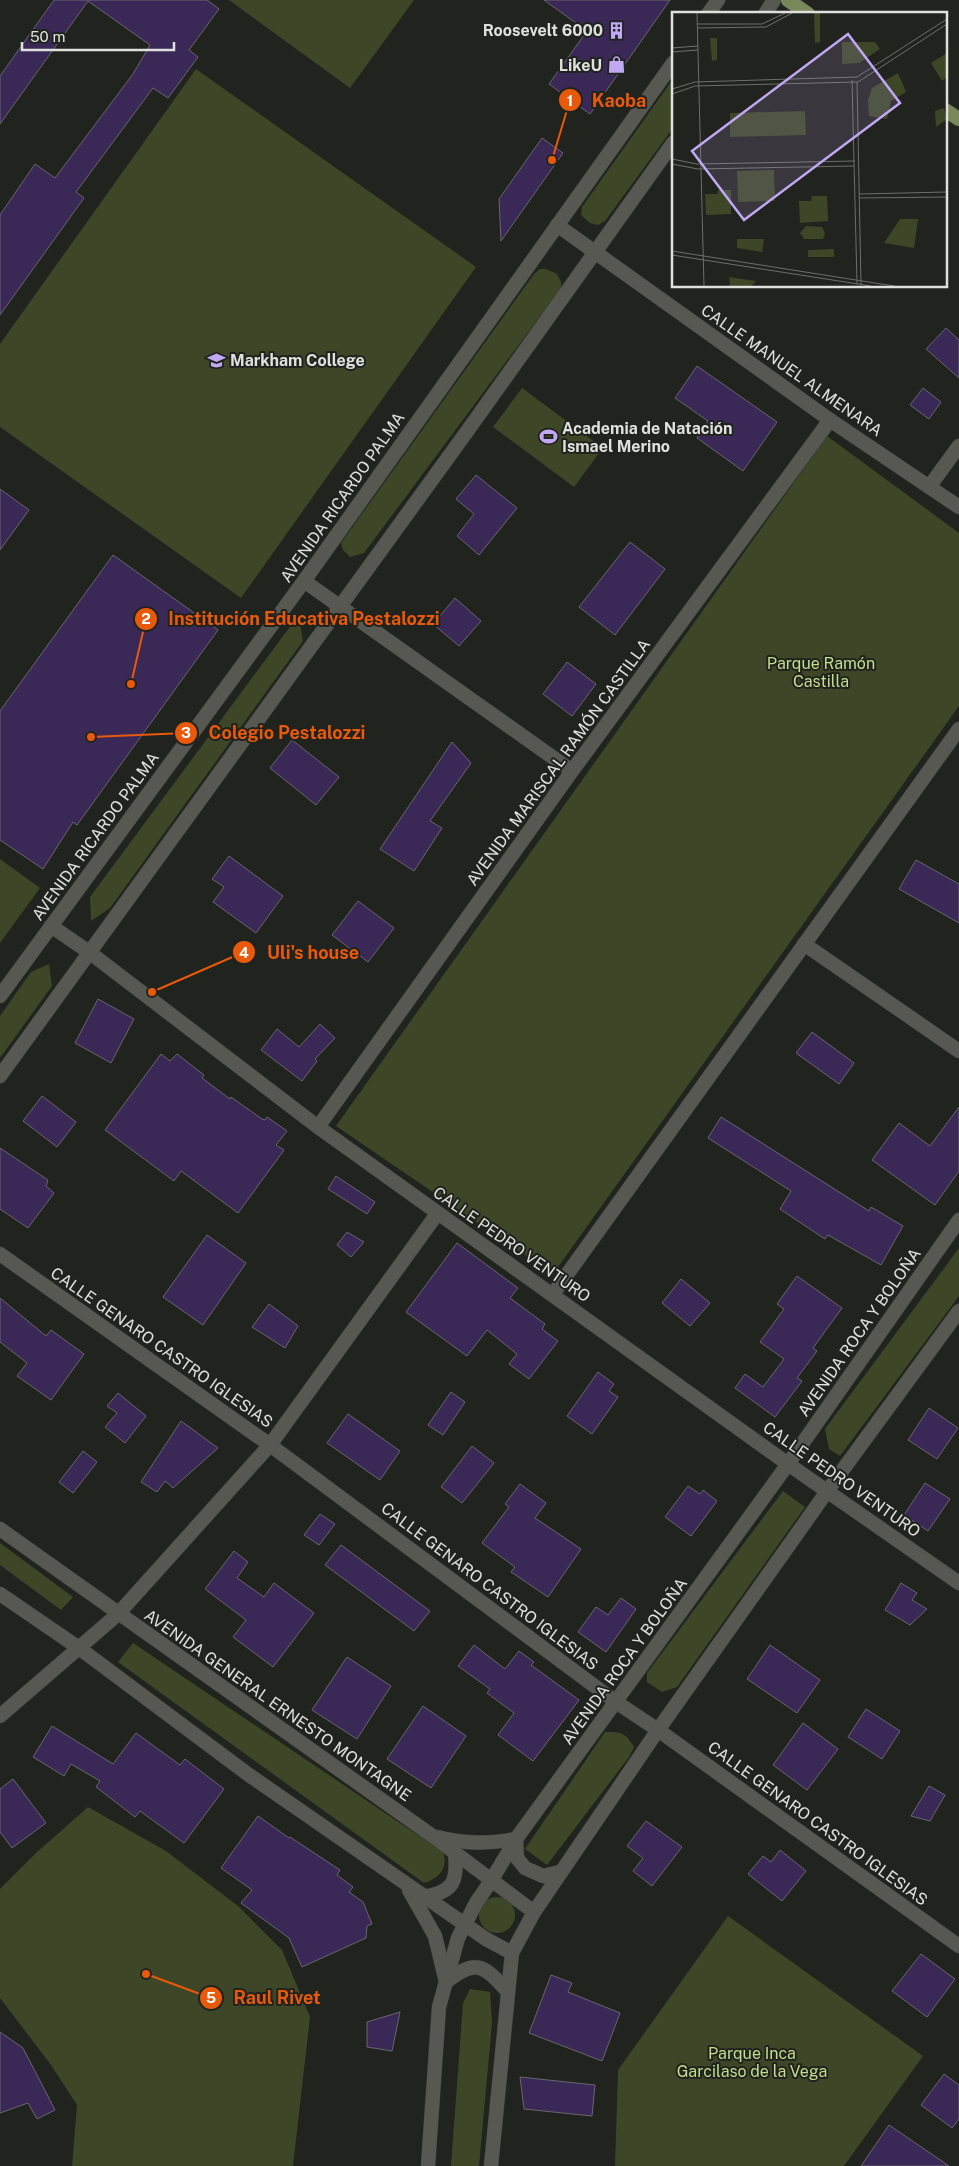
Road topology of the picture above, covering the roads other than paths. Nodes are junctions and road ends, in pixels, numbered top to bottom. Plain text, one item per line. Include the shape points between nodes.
1 (718, 0) edge
2 (774, 0) edge
3 (788, 0) edge
4 (709, 12) edge
5 (766, 12) edge
6 (805, 12) edge
7 (672, 64) edge
8 (946, 111) edge
9 (959, 119) edge
10 (672, 144) edge
11 (557, 225) junction
12 (596, 252) junction
13 (830, 420) junction
14 (959, 446) edge
15 (929, 487) junction
16 (959, 507) edge
17 (304, 581) junction
18 (340, 608) junction
19 (959, 729) edge
20 (572, 771) junction
21 (51, 926) junction
22 (804, 944) junction
23 (89, 952) junction
24 (0, 996) edge
25 (959, 1051) edge
26 (0, 1076) edge
27 (318, 1127) junction
28 (437, 1214) junction
29 (959, 1220) edge
30 (0, 1254) edge
31 (554, 1294) junction
32 (957, 1319) edge
33 (270, 1445) junction
34 (788, 1464) junction
35 (828, 1490) junction
36 (0, 1528) edge
37 (959, 1583) edge
38 (0, 1594) edge
39 (118, 1614) junction
40 (79, 1648) junction
41 (616, 1702) junction
42 (0, 1716) edge
43 (658, 1730) junction
44 (434, 1837) junction
45 (516, 1839) junction
46 (455, 1854) junction
47 (560, 1872) junction
48 (492, 1881) junction
49 (406, 1885) junction
50 (424, 1897) junction
51 (534, 1912) junction
52 (464, 1924) junction
53 (958, 1942) edge
54 (512, 1953) junction
55 (446, 1982) junction
56 (508, 1992) junction
57 (428, 2166) edge
58 (491, 2166) edge

1 - 4 main road
2 - 5 main road
3 - 6 main road
7 - 11 main road, AVENIDA RICARDO PALMA
8 - 9 main road
10 - 12 main road
11 - 12 main road, CALLE MANUEL ALMENARA
11 - 17 main road, AVENIDA RICARDO PALMA
12 - 13 main road, CALLE MANUEL ALMENARA
12 - 18 main road
13 - 15 main road, CALLE MANUEL ALMENARA
13 - 20 main road, AVENIDA MARISCAL RAMÓN CASTILLA
14 - 15 main road
15 - 16 main road, CALLE MANUEL ALMENARA
17 - 18 main road
17 - 21 main road, AVENIDA RICARDO PALMA
18 - 20 main road
18 - 23 main road
19 - 22 main road
20 - 27 main road, AVENIDA MARISCAL RAMÓN CASTILLA
21 - 23 main road, CALLE PEDRO VENTURO
21 - 24 main road, AVENIDA RICARDO PALMA
22 - 25 main road
22 - 31 main road
23 - 26 main road
23 - 27 main road, CALLE PEDRO VENTURO
27 - 28 main road, CALLE PEDRO VENTURO
28 - 31 main road, CALLE PEDRO VENTURO
28 - 33 main road
29 - 34 main road, AVENIDA ROCA Y BOLOÑA
30 - 33 main road, CALLE GENARO CASTRO IGLESIAS
31 - 34 main road, CALLE PEDRO VENTURO
32 - 35 main road
33 - 39 main road
33 - 41 main road, CALLE GENARO CASTRO IGLESIAS
34 - 35 main road, CALLE PEDRO VENTURO
34 - 41 main road, AVENIDA ROCA Y BOLOÑA
35 - 37 main road, CALLE PEDRO VENTURO
35 - 43 main road
36 - 39 main road, AVENIDA GENERAL ERNESTO MONTAGNE
38 - 40 main road
39 - 40 main road
39 - 44 main road, AVENIDA GENERAL ERNESTO MONTAGNE
40 - 42 main road
40 - 49 main road via 248,1775
41 - 43 main road, CALLE GENARO CASTRO IGLESIAS
41 - 45 main road, AVENIDA ROCA Y BOLOÑA
43 - 47 main road
43 - 53 main road, CALLE GENARO CASTRO IGLESIAS
44 - 45 main road via 472,1844
44 - 46 main road, AVENIDA GENERAL ERNESTO MONTAGNE
45 - 47 main road via 517,1858 525,1868 543,1876
45 - 48 main road, AVENIDA ROCA Y BOLOÑA
46 - 48 main road, AVENIDA GENERAL ERNESTO MONTAGNE
46 - 50 main road via 457,1868 448,1890
47 - 51 main road
48 - 51 main road, AVENIDA GENERAL ERNESTO MONTAGNE
48 - 52 main road, AVENIDA ROCA Y BOLOÑA
49 - 50 main road
49 - 55 main road via 435,1936
50 - 52 main road
51 - 54 main road
52 - 54 main road
52 - 55 main road, AVENIDA ROCA Y BOLOÑA
54 - 56 main road
55 - 56 main road via 470,1967 484,1969
55 - 57 main road, AVENIDA ROCA Y BOLOÑA via 439,2007
56 - 58 main road

